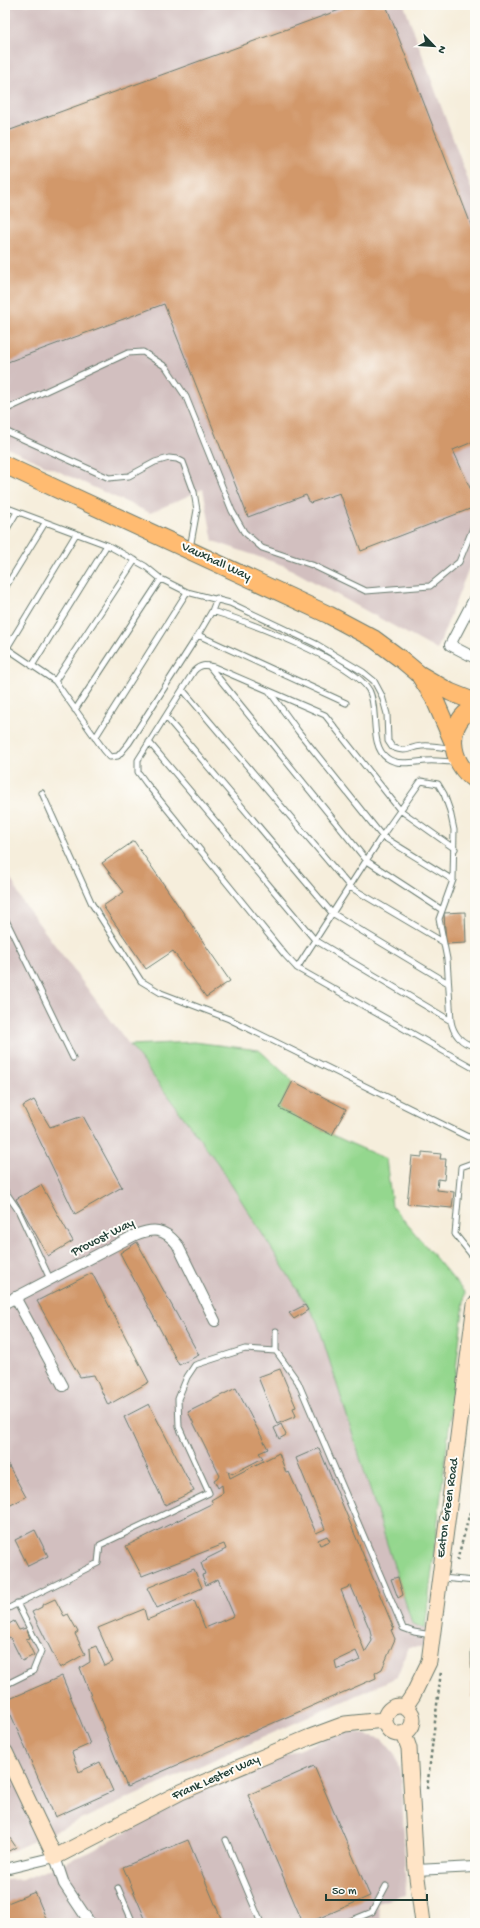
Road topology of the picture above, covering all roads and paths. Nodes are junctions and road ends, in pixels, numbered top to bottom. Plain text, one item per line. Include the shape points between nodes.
1 (5, 410) edge
2 (5, 431) edge
3 (5, 464) edge
4 (5, 507) edge
5 (17, 512) junction
6 (45, 523) junction
7 (475, 524) edge
8 (5, 532) edge
9 (76, 534) junction
10 (107, 545) junction
11 (190, 550) junction
12 (135, 560) junction
13 (161, 579) junction
14 (5, 588) edge
15 (187, 592) junction
16 (475, 597) edge
17 (217, 598) junction
18 (212, 611) junction
19 (198, 636) junction
20 (6, 648) edge
21 (475, 658) edge
22 (32, 666) junction
23 (208, 666) junction
24 (419, 674) junction
25 (55, 681) junction
26 (183, 690) junction
27 (269, 690) junction
28 (475, 702) edge
29 (346, 703) dead end
30 (475, 707) edge
31 (76, 710) junction
32 (166, 717) junction
33 (95, 738) junction
34 (149, 742) junction
35 (464, 766) edge
36 (42, 793) dead end
37 (400, 810) junction
38 (382, 836) junction
39 (455, 849) junction
40 (366, 861) junction
41 (453, 880) junction
42 (350, 887) junction
43 (442, 910) junction
44 (332, 914) junction
45 (5, 918) edge
46 (315, 940) junction
47 (443, 942) junction
48 (297, 968) junction
49 (448, 983) junction
50 (451, 1021) junction
51 (475, 1046) edge
52 (73, 1058) dead end
53 (475, 1070) edge
54 (475, 1136) edge
55 (475, 1162) edge
56 (5, 1191) edge
57 (475, 1259) edge
58 (50, 1279) junction
59 (15, 1297) junction
60 (5, 1303) edge
61 (475, 1304) edge
62 (215, 1321) dead end
63 (276, 1331) dead end
64 (276, 1351) junction
65 (63, 1386) dead end
66 (469, 1400) edge
67 (475, 1494) edge
68 (446, 1579) junction
69 (475, 1582) edge
70 (17, 1603) junction
71 (5, 1610) edge
72 (432, 1635) junction
73 (441, 1669) dead end
74 (9, 1683) dead end
75 (405, 1707) junction
76 (384, 1720) junction
77 (404, 1734) junction
78 (5, 1752) edge
79 (426, 1794) dead end
80 (226, 1840) dead end
81 (55, 1857) junction
82 (475, 1867) edge
83 (5, 1869) edge
84 (416, 1870) junction
85 (386, 1886) dead end
86 (118, 1888) dead end
87 (90, 1923) edge
88 (133, 1923) edge
89 (261, 1923) edge
90 (345, 1923) edge
91 (423, 1923) edge

1 - 7 lane via 128,353 143,352 166,367 186,397 232,511 244,532 262,548 312,565 366,591 430,586 459,562
2 - 11 lane via 109,478 129,476 155,462 169,458 183,462 194,492 197,510
3 - 11 main road, Vauxhall Way
4 - 5 lane
5 - 6 lane
5 - 8 lane
6 - 9 lane
6 - 14 lane
9 - 10 lane
9 - 20 lane
10 - 12 lane
10 - 22 lane
11 - 24 main road, Vauxhall Way via 330,615 374,639
12 - 13 lane
12 - 25 lane
13 - 15 lane
13 - 31 lane
15 - 17 lane
15 - 33 lane
16 - 21 street via 450,645
17 - 18 lane
17 - 35 lane via 316,644 374,681 387,714 388,741 392,747 406,751 420,746 435,746
18 - 19 lane
18 - 35 lane via 243,620 278,635 351,673 363,683 374,703 378,745 381,753 388,759
19 - 29 lane
19 - 33 lane via 118,756 110,757
20 - 22 lane
22 - 25 lane
23 - 26 lane via 199,666
23 - 27 lane
23 - 40 lane
24 - 28 main road, Vauxhall Way via 450,692
24 - 35 main road, Vauxhall Way via 434,698
25 - 31 lane
26 - 32 lane
26 - 42 lane
27 - 37 lane via 325,715
27 - 38 lane via 298,731
30 - 35 main road via 462,718 455,731
31 - 33 lane
32 - 34 lane
32 - 44 lane
34 - 46 lane
34 - 48 lane via 138,760 138,772
36 - 54 lane via 92,904 141,981 161,993 229,1019 468,1137
37 - 38 lane
37 - 39 lane
37 - 39 lane via 421,781 438,784 450,811
38 - 40 lane
38 - 41 lane
39 - 41 lane
40 - 42 lane
40 - 43 lane
41 - 43 lane
42 - 44 lane
42 - 47 lane
43 - 47 lane via 439,919
44 - 46 lane
44 - 49 lane
45 - 52 lane
46 - 48 lane
46 - 50 lane
47 - 49 lane
48 - 53 lane
49 - 50 lane
50 - 51 lane via 457,1037
55 - 57 lane via 461,1167 455,1234
56 - 58 lane via 18,1210
58 - 59 street, Provost Way
58 - 62 street, Provost Way via 135,1235 149,1230 162,1232 177,1244
59 - 60 street, Provost Way
59 - 65 street
61 - 66 street, Eaton Green Road
63 - 64 lane
64 - 70 lane via 244,1349 195,1365 187,1377 178,1399 179,1427 209,1493 100,1545 98,1563
64 - 72 lane via 298,1382 403,1628
66 - 68 street, Eaton Green Road
67 - 68 path
68 - 69 lane
68 - 72 street, Eaton Green Road
70 - 71 lane
70 - 74 lane via 40,1651 33,1671
72 - 75 street, Eaton Green Road via 429,1662
73 - 79 path
75 - 76 street via 390,1708
75 - 77 street via 411,1713 413,1722 412,1727
76 - 77 street via 390,1732
76 - 81 street, Frank Lester Way via 345,1724 310,1736 181,1792
77 - 84 street via 410,1748 412,1770
78 - 81 street
80 - 89 lane
81 - 83 street
81 - 87 street via 64,1884
82 - 84 street
84 - 91 street
85 - 90 lane via 372,1912
86 - 88 lane

